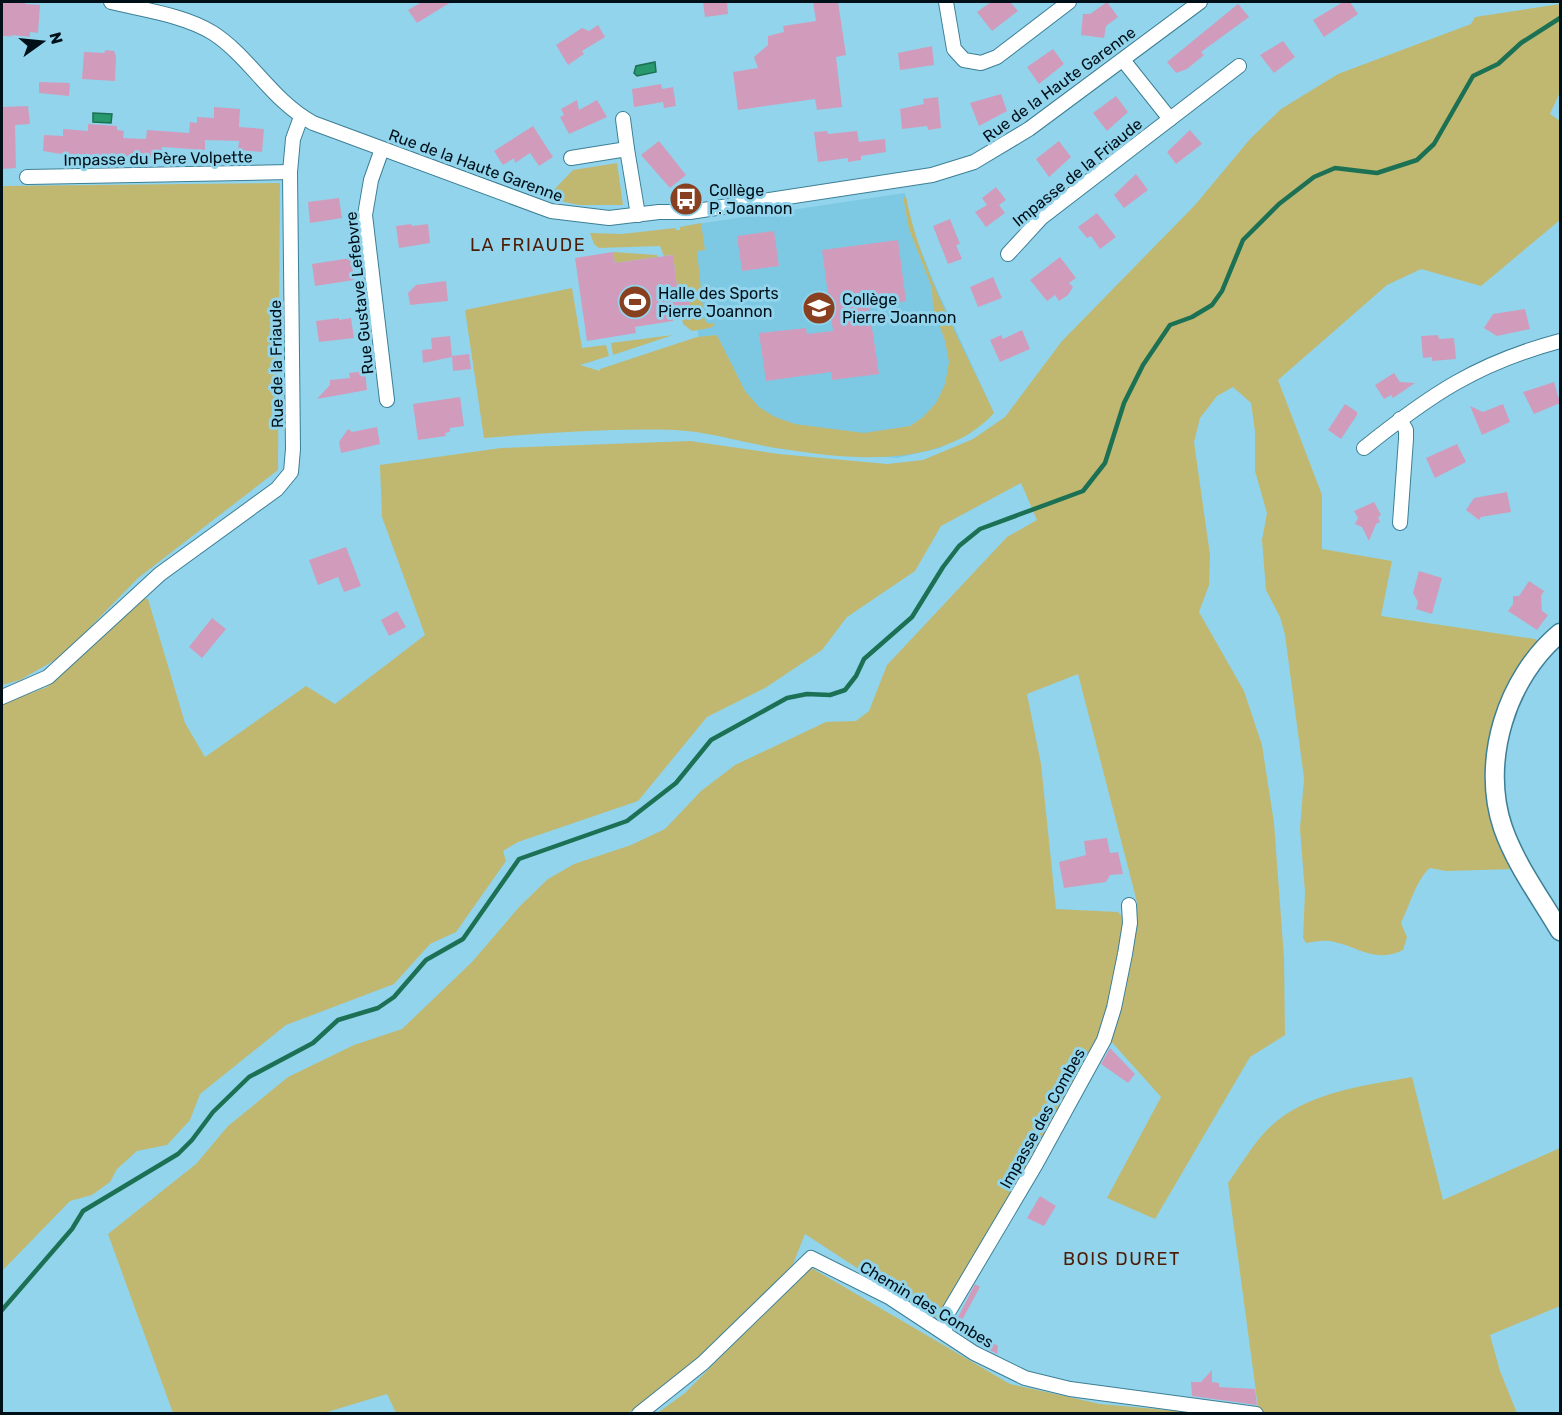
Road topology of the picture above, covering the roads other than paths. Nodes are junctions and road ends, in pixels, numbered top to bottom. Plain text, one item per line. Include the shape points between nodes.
1 (111, 2) edge
2 (946, 2) edge
3 (1069, 2) edge
4 (1200, 2) edge
5 (1123, 60) junction
6 (1239, 66) dead end
7 (301, 117) junction
8 (1170, 118) junction
9 (623, 119) dead end
10 (382, 149) junction
11 (627, 149) junction
12 (571, 158) dead end
13 (290, 172) junction
14 (27, 177) dead end
15 (638, 215) junction
16 (1008, 254) dead end
17 (1560, 341) edge
18 (387, 400) dead end
19 (1400, 419) junction
20 (1364, 448) dead end
21 (1400, 523) dead end
22 (1560, 633) edge
23 (2, 697) edge
24 (1129, 906) dead end
25 (1560, 931) edge
26 (945, 1332) junction
27 (639, 1413) edge
28 (1256, 1413) edge

1 - 7 street via 196,25 213,34
2 - 3 street via 954,49 964,60 981,63 997,57
4 - 5 street, Rue de la Haute Garenne
5 - 8 street
5 - 15 street, Rue de la Haute Garenne via 1010,142 956,170 690,212
6 - 8 street, Impasse de la Friaude
7 - 10 street, Rue de la Haute Garenne
7 - 13 street, Rue de la Friaude via 292,139
8 - 16 street, Impasse de la Friaude via 1041,218
9 - 11 street
10 - 15 street, Rue de la Haute Garenne via 551,211 609,218
10 - 18 street, Rue Gustave Lefebvre via 365,215
11 - 12 street
11 - 15 street
13 - 14 street, Impasse du Père Volpette
13 - 23 street, Rue de la Friaude via 291,472 267,497 159,574 56,670 33,685
17 - 19 street via 1464,377
19 - 20 street
19 - 21 street via 1406,430
22 - 25 main road via 1542,650 1516,690 1498,741 1495,769 1497,800 1515,857
24 - 26 street, Impasse des Combes via 1125,954 1104,1040 946,1316
26 - 27 street, Chemin des Combes via 811,1258 703,1363
26 - 28 street, Chemin des Combes via 994,1364 1042,1383

